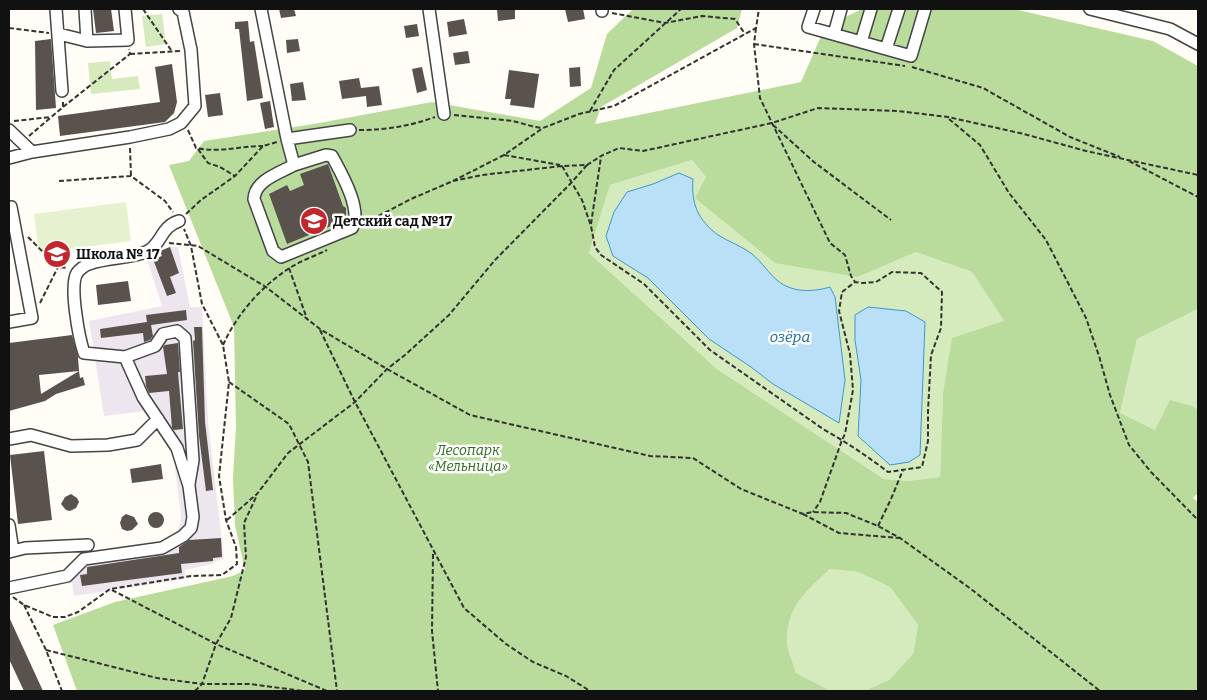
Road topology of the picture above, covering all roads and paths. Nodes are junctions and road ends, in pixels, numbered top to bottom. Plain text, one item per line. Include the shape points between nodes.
1 (56, 9) edge
2 (85, 9) edge
3 (125, 9) edge
4 (143, 9) edge
5 (179, 9) edge
6 (261, 9) edge
7 (429, 9) edge
8 (681, 9) edge
9 (759, 9) edge
10 (814, 9) edge
11 (842, 9) edge
12 (871, 9) edge
13 (899, 9) edge
14 (925, 9) edge
15 (1090, 9) edge
16 (602, 10) edge
17 (665, 23) junction
18 (9, 28) edge
19 (756, 28) junction
20 (59, 34) junction
21 (745, 34) junction
22 (834, 34) junction
23 (128, 40) junction
24 (88, 41) junction
25 (861, 42) junction
26 (754, 44) junction
27 (1198, 44) edge
28 (886, 49) junction
29 (191, 50) junction
30 (171, 51) junction
31 (130, 54) junction
32 (62, 91) joint
33 (63, 107) junction
34 (590, 111) junction
35 (444, 114) junction
36 (51, 117) junction
37 (948, 117) junction
38 (9, 122) edge
39 (181, 123) junction
40 (772, 123) junction
41 (543, 128) junction
42 (9, 130) edge
43 (350, 130) joint
44 (130, 137) junction
45 (287, 139) junction
46 (22, 143) junction
47 (263, 146) junction
48 (198, 148) junction
49 (32, 152) junction
50 (504, 155) junction
51 (601, 156) junction
52 (9, 158) edge
53 (1126, 160) junction
54 (294, 165) junction
55 (587, 165) junction
56 (562, 166) junction
57 (1198, 175) edge
58 (131, 176) junction
59 (235, 176) junction
60 (59, 181) dead end
61 (453, 182) junction
62 (571, 183) junction
63 (1198, 197) edge
64 (9, 207) edge
65 (891, 220) dead end
66 (179, 221) junction
67 (591, 226) junction
68 (359, 228) dead end
69 (25, 235) dead end
70 (155, 246) junction
71 (330, 249) dead end
72 (58, 267) junction
73 (289, 268) junction
74 (77, 272) junction
75 (855, 282) junction
76 (266, 287) junction
77 (32, 318) junction
78 (308, 319) junction
79 (9, 322) edge
80 (320, 330) junction
81 (223, 345) dead end
82 (125, 357) junction
83 (387, 369) junction
84 (229, 382) dead end
85 (355, 402) junction
86 (158, 420) junction
87 (9, 439) edge
88 (842, 440) junction
89 (300, 445) junction
90 (903, 470) junction
91 (189, 486) junction
92 (257, 494) junction
93 (814, 512) junction
94 (803, 514) junction
95 (226, 520) dead end
96 (1198, 520) edge
97 (9, 524) edge
98 (878, 526) junction
99 (900, 538) junction
100 (88, 545) dead end
101 (11, 551) edge
102 (433, 552) junction
103 (9, 588) edge
104 (110, 589) dead end
105 (24, 605) dead end
106 (216, 644) junction
107 (46, 650) junction
108 (202, 684) junction
109 (62, 691) edge
110 (195, 691) edge
111 (303, 691) edge
112 (326, 691) edge
113 (337, 691) edge
114 (438, 691) edge
115 (590, 691) edge
116 (1100, 691) edge

1 - 20 street
2 - 24 street
3 - 23 street
4 - 30 path
5 - 29 street via 183,12
6 - 45 street
7 - 35 street
8 - 17 path
9 - 19 path
10 - 22 street via 808,27
11 - 22 street
12 - 25 street
13 - 28 street
14 - 28 street via 911,56
15 - 27 street via 1170,29
16 - 17 path
17 - 21 path via 702,16 735,19
17 - 34 path via 614,70
18 - 20 path
19 - 21 path
19 - 26 path
20 - 24 street
20 - 32 street
21 - 34 path via 614,106
22 - 25 street
23 - 24 street
23 - 31 path
25 - 28 street
26 - 40 path via 760,98
26 - 53 path via 914,67 983,88 1070,137
29 - 30 path
29 - 39 street via 196,106
30 - 31 path
31 - 33 path
32 - 33 path
33 - 36 path
34 - 41 path
35 - 41 path via 513,121
35 - 43 path via 411,125
36 - 38 path
36 - 46 path
37 - 40 path via 898,111 818,108
37 - 53 path
37 - 96 path via 980,145 1009,193 1046,240 1086,318 1129,445
39 - 44 street via 169,129
39 - 48 path
40 - 51 path via 643,151 619,148
40 - 65 path via 814,162
40 - 75 path via 830,243 845,255
41 - 50 path
42 - 46 street
43 - 45 street
44 - 49 street
44 - 58 path
45 - 47 path
45 - 54 street
46 - 49 street
47 - 48 path via 235,150
47 - 59 path
48 - 59 path via 208,163
49 - 52 street
50 - 56 path
50 - 61 path
51 - 55 path
51 - 67 path
53 - 57 path
53 - 63 path
54 - 54 street via 332,156 346,182 356,216 352,228 281,257 273,251 254,195 260,184
55 - 56 path
55 - 62 path
56 - 61 path via 482,174
56 - 62 path
58 - 60 path
58 - 66 path via 165,201
59 - 66 path via 201,200
61 - 68 path via 412,199
62 - 67 path via 582,200
62 - 83 path via 495,260 450,315
64 - 77 street
66 - 70 street via 164,230
67 - 88 path via 595,247 601,255 644,284 710,350
69 - 72 path
70 - 74 street via 146,252 89,264
70 - 76 path via 167,242 198,246
71 - 73 path
72 - 74 path
72 - 77 path
73 - 76 path
73 - 78 path
74 - 82 street via 73,284 79,338 84,353
75 - 88 path via 842,292 839,311 850,354 853,390
75 - 90 path via 876,282 892,272 921,273 942,292 941,328 931,355 928,441 922,467
76 - 78 path
76 - 81 path via 249,303
77 - 79 street
78 - 80 path
80 - 83 path
80 - 85 path
82 - 86 street
82 - 91 street via 155,346 163,334 177,331 185,338 193,460
83 - 85 path
83 - 94 path via 470,415 650,456 693,458 741,489
84 - 89 path via 289,424
85 - 89 path
85 - 102 path
86 - 87 street via 137,440 108,445 71,446 31,435
86 - 91 street via 177,448
88 - 90 path via 888,472
88 - 93 path
89 - 92 path via 288,453
89 - 113 path via 308,462
90 - 98 path
91 - 103 street via 193,517 191,528 170,544 162,548 84,559 67,576
92 - 95 path
92 - 106 path via 244,523 246,557 231,618
93 - 94 path
93 - 98 path via 846,513
94 - 99 path via 838,533
97 - 101 street
98 - 99 path
99 - 116 path via 971,589
100 - 101 street
102 - 114 path via 432,631
102 - 115 path via 464,608 533,662
104 - 106 path
105 - 107 path
106 - 108 path
106 - 112 path
107 - 108 path via 157,678
107 - 109 path
108 - 110 path
108 - 111 path via 250,684

